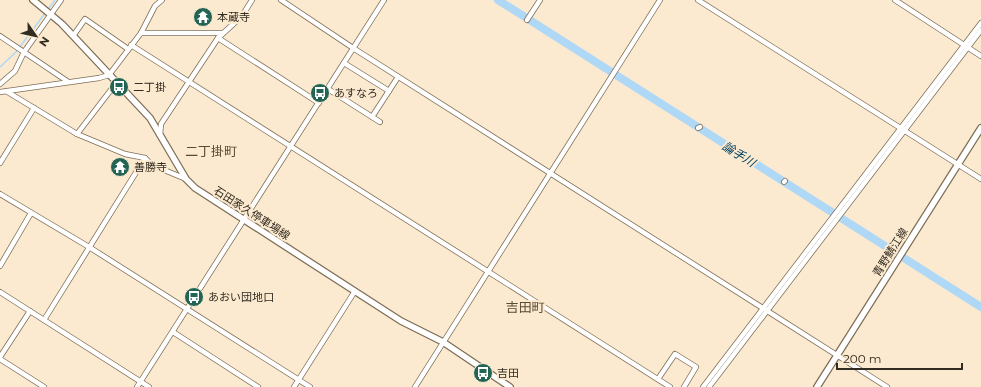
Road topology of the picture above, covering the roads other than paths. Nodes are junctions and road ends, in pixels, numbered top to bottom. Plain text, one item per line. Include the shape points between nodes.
1 (33, 0) edge
2 (61, 0) edge
3 (160, 0) edge
4 (252, 0) edge
5 (281, 0) edge
6 (384, 0) edge
7 (540, 0) edge
8 (660, 0) edge
9 (698, 0) edge
10 (898, 1) edge
11 (50, 14) junction
12 (528, 19) dead end
13 (981, 23) edge
14 (981, 30) edge
15 (141, 33) junction
16 (223, 33) junction
17 (0, 36) edge
18 (73, 36) junction
19 (218, 38) junction
20 (966, 46) junction
21 (129, 47) junction
22 (353, 48) junction
23 (23, 51) junction
24 (981, 56) edge
25 (344, 63) junction
26 (109, 75) junction
27 (398, 77) junction
28 (67, 81) junction
29 (117, 82) junction
30 (189, 83) junction
31 (0, 84) edge
32 (328, 89) junction
33 (6, 91) junction
34 (389, 91) junction
35 (0, 92) edge
36 (319, 103) junction
37 (34, 108) junction
38 (372, 118) junction
39 (380, 122) dead end
40 (981, 129) edge
41 (901, 130) junction
42 (77, 134) junction
43 (160, 135) junction
44 (292, 147) junction
45 (145, 158) junction
46 (0, 163) edge
47 (957, 164) junction
48 (550, 173) junction
49 (186, 179) junction
50 (981, 179) edge
51 (0, 194) edge
52 (31, 214) junction
53 (244, 220) junction
54 (89, 247) junction
55 (0, 266) edge
56 (488, 272) junction
57 (355, 291) junction
58 (0, 292) edge
59 (187, 309) junction
60 (765, 309) junction
61 (30, 311) junction
62 (44, 320) junction
63 (173, 332) junction
64 (443, 342) junction
65 (837, 355) junction
66 (0, 358) edge
67 (298, 380) junction
68 (658, 380) junction
69 (140, 382) junction
70 (44, 387) edge
71 (137, 387) edge
72 (149, 387) edge
73 (258, 387) edge
74 (294, 387) edge
75 (310, 387) edge
76 (415, 387) edge
77 (510, 387) edge
78 (670, 387) edge
79 (684, 387) edge
80 (703, 387) edge
81 (709, 387) edge
82 (817, 387) edge
83 (887, 387) edge

1 - 11 main road, 石田家久停車場線
2 - 11 street
3 - 15 street
4 - 16 street via 242,16
5 - 22 street
6 - 22 street
7 - 12 street
8 - 48 street
9 - 41 street
10 - 20 street
11 - 18 main road, 石田家久停車場線
11 - 23 street
13 - 20 street
14 - 20 street
15 - 16 street
15 - 21 street
16 - 19 street
17 - 23 street
18 - 21 street via 85,19
18 - 26 main road, 石田家久停車場線
19 - 30 street
19 - 36 street
20 - 24 street
20 - 41 street
21 - 26 street
21 - 30 street
22 - 25 street
22 - 27 street
23 - 28 street
23 - 31 street via 15,70
25 - 32 street
25 - 34 street
26 - 28 street
26 - 29 main road, 石田家久停車場線
27 - 34 street
27 - 48 street
28 - 33 street
29 - 42 street
29 - 43 main road, 石田家久停車場線 via 150,118
30 - 43 street via 161,124
30 - 44 street
32 - 36 street
32 - 38 street
33 - 35 street
33 - 37 street
34 - 38 street
36 - 44 street
37 - 42 street
37 - 46 street
38 - 39 street
40 - 47 main road, 青野鯖江線
41 - 47 street
41 - 60 street
42 - 45 street via 125,154
43 - 49 main road, 石田家久停車場線
44 - 53 street
44 - 56 street
45 - 49 street via 152,165
45 - 54 street
47 - 50 street
47 - 65 main road, 青野鯖江線
48 - 56 street
48 - 60 street
49 - 53 main road, 石田家久停車場線 via 194,188
51 - 52 street
52 - 54 street
52 - 55 street
53 - 57 main road, 石田家久停車場線
53 - 59 street
54 - 59 street
54 - 62 street
56 - 64 street
56 - 68 street
57 - 64 main road, 石田家久停車場線 via 402,321
57 - 67 street
58 - 61 street
59 - 63 street
59 - 67 street
60 - 65 street
60 - 80 street
60 - 81 street
61 - 62 street
61 - 66 street
62 - 69 street
63 - 69 street
63 - 73 street
64 - 76 street
64 - 77 main road, 石田家久停車場線
65 - 82 main road, 青野鯖江線
65 - 83 street
66 - 70 street
67 - 74 street
67 - 75 street
68 - 78 street
68 - 79 street via 675,354 696,367
69 - 71 street
69 - 72 street

